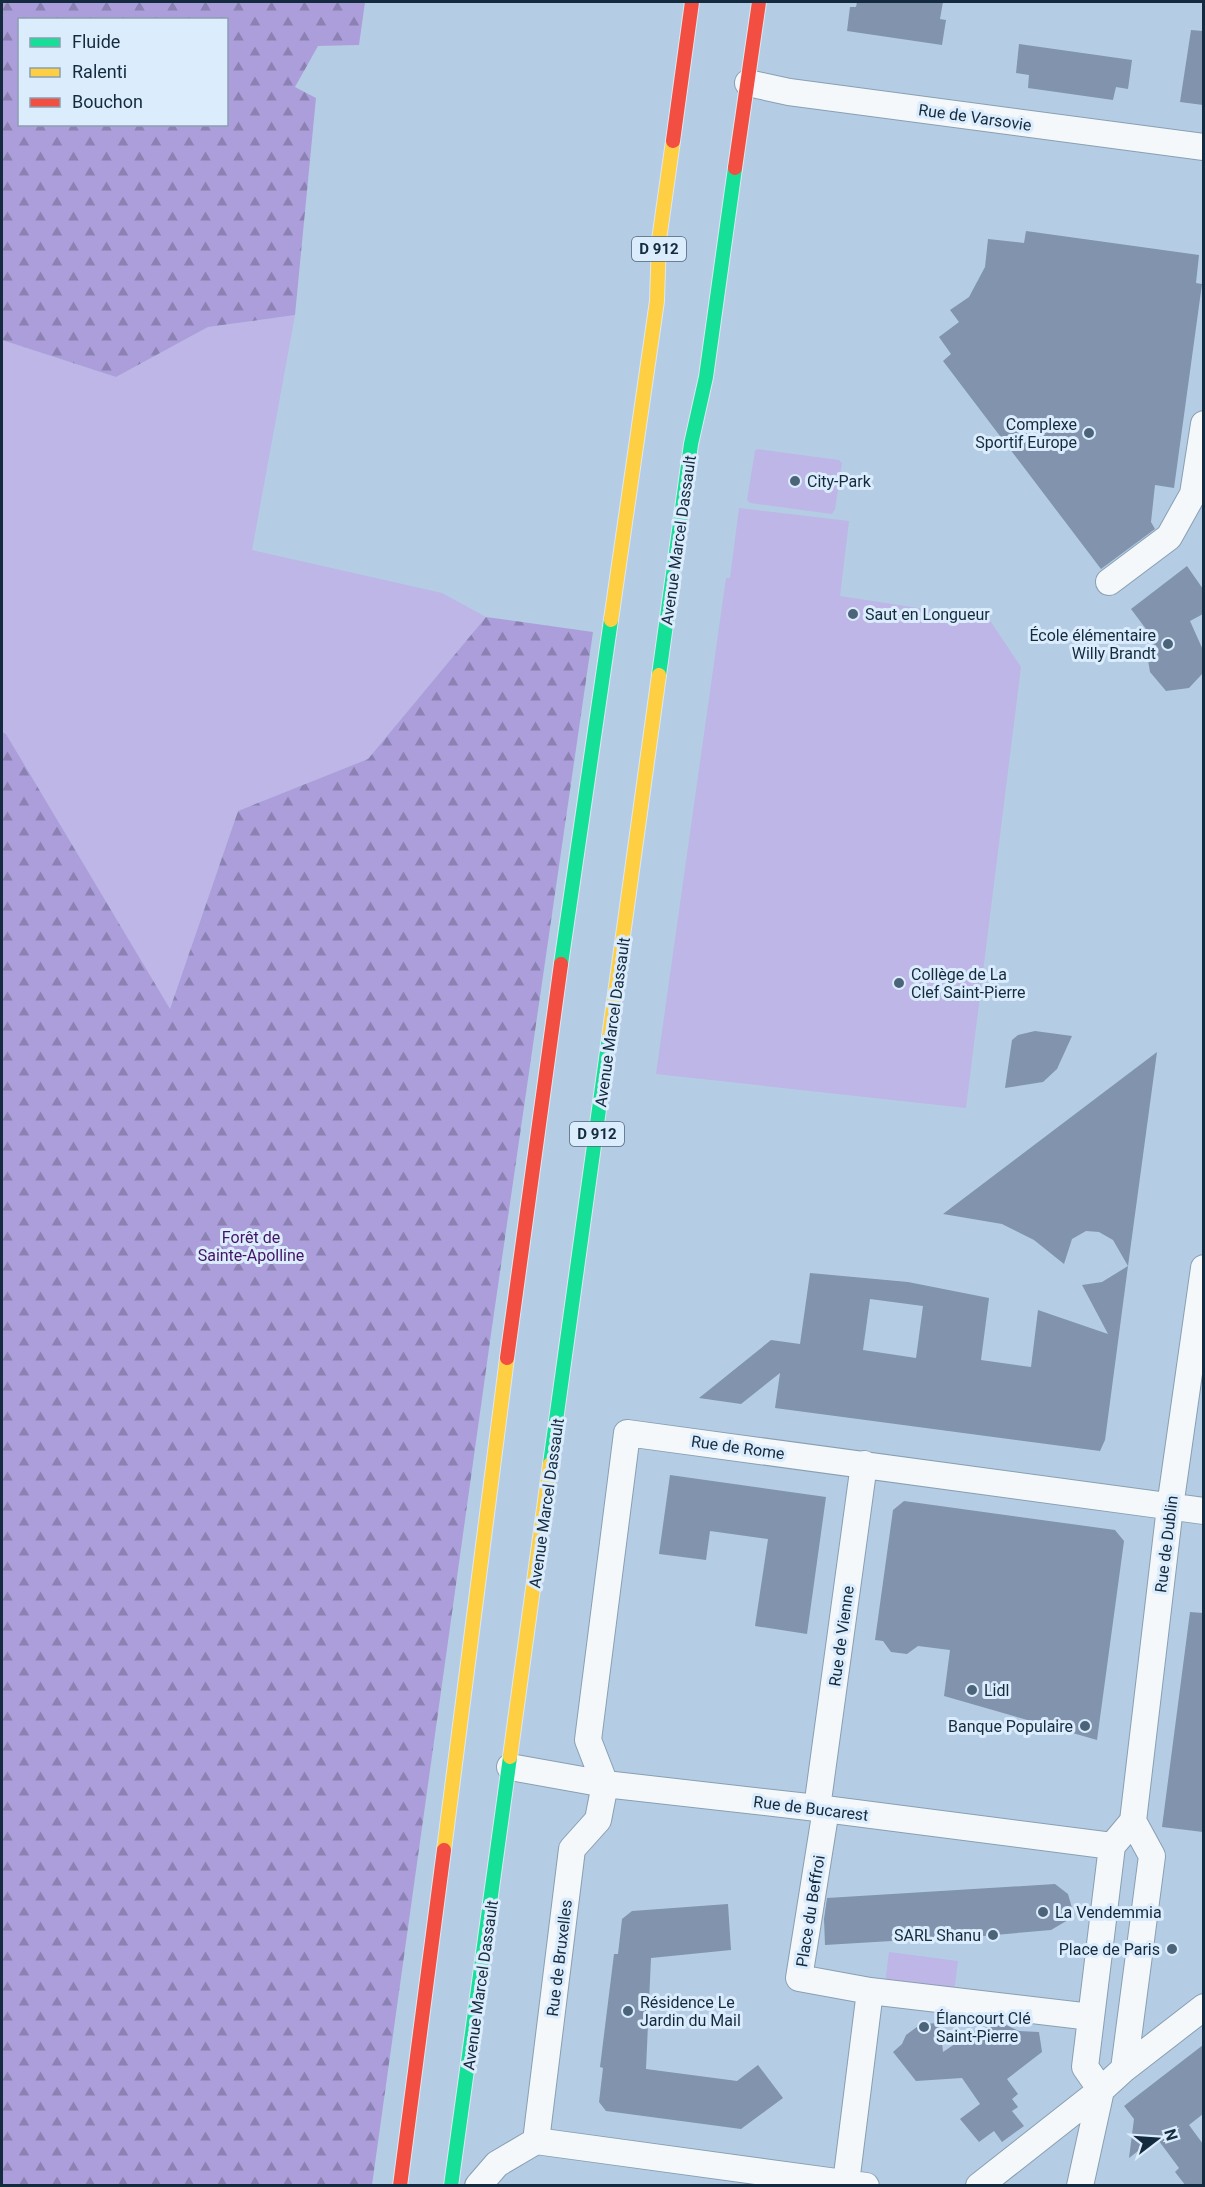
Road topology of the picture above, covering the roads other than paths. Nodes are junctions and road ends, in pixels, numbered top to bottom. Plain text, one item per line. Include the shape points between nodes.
1 (692, 2) edge
2 (759, 2) edge
3 (748, 83) junction
4 (1203, 147) edge
5 (1203, 424) edge
6 (1109, 582) dead end
7 (1203, 1268) edge
8 (864, 1464) junction
9 (1170, 1507) junction
10 (1203, 1511) edge
11 (510, 1767) junction
12 (605, 1784) junction
13 (821, 1808) junction
14 (1133, 1821) junction
15 (1112, 1846) junction
16 (870, 1991) junction
17 (1203, 2007) edge
18 (1092, 2017) junction
19 (1124, 2069) junction
20 (1101, 2090) junction
21 (536, 2141) junction
22 (856, 2184) edge
23 (400, 2186) edge
24 (452, 2186) edge
25 (478, 2186) edge
26 (979, 2186) edge
27 (1080, 2186) edge

1 - 23 main road, D 912 via 659,240 657,301 531,1173
2 - 3 main road, Avenue Marcel Dassault / D 912
3 - 4 street, Rue de Varsovie via 789,92
3 - 11 main road, Avenue Marcel Dassault / D 912 via 706,377 691,444
5 - 6 street via 1194,494 1169,537
7 - 9 street, Rue de Dublin
8 - 9 street, Rue de Rome
8 - 12 street, Rue de Rome via 627,1432 588,1740
8 - 13 street, Rue de Vienne
9 - 10 street, Rue de Rome
9 - 14 street, Rue de Dublin
11 - 12 street, Rue de Bucarest
11 - 24 main road, Avenue Marcel Dassault / D 912
12 - 13 street, Rue de Bucarest
12 - 21 street, Rue de Bruxelles via 598,1820 572,1850
13 - 15 street, Rue de Bucarest
13 - 16 street, Place du Beffroi via 799,1978
14 - 15 street
14 - 19 street via 1152,1856
15 - 18 street
16 - 18 street, Place du Beffroi
16 - 22 street
17 - 19 street
18 - 20 street via 1085,2067
19 - 20 street
20 - 26 street
20 - 27 street
21 - 22 street
21 - 25 street via 497,2164

